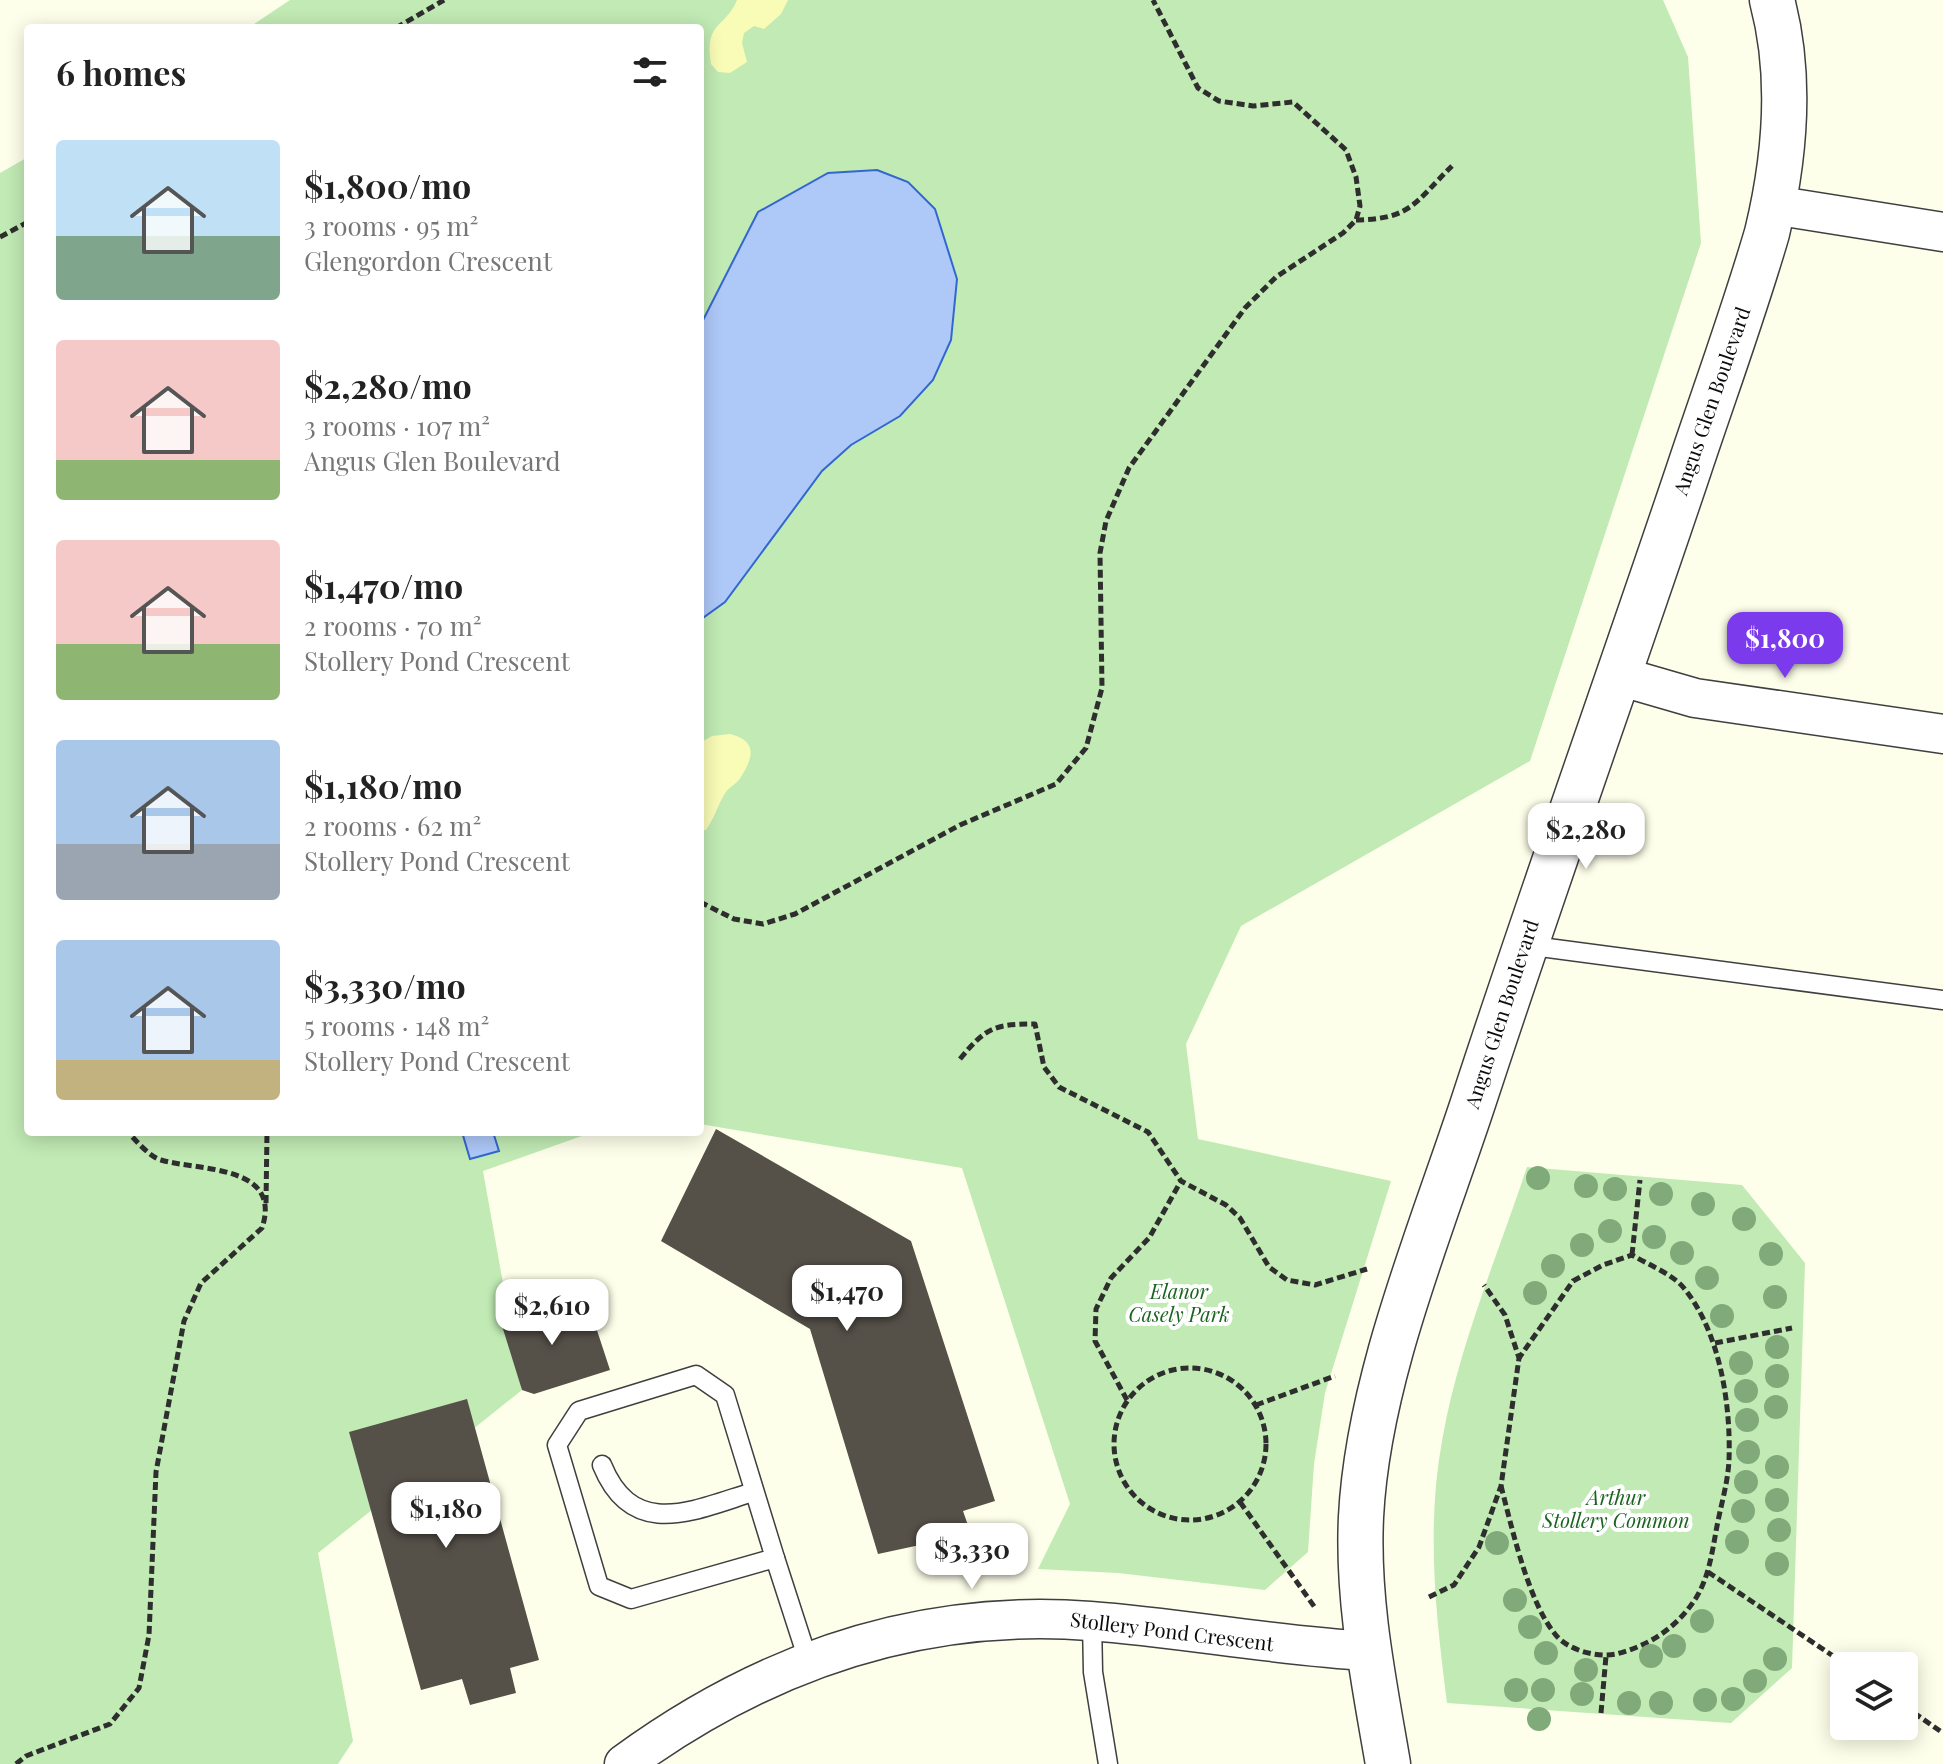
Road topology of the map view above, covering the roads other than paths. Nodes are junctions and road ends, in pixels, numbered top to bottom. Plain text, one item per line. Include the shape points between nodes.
1 (1772, 0) edge
2 (1774, 205) junction
3 (1943, 232) edge
4 (1619, 676) junction
5 (1943, 734) edge
6 (1525, 945) junction
7 (1943, 1000) edge
8 (602, 1465) dead end
9 (753, 1492) junction
10 (775, 1558) junction
11 (1092, 1621) junction
12 (1369, 1651) junction
13 (808, 1660) junction
14 (624, 1764) edge
15 (1108, 1764) edge
16 (1388, 1764) edge

1 - 2 street, Angus Glen Boulevard via 1783,100
2 - 3 street
2 - 4 street, Angus Glen Boulevard
4 - 5 street via 1695,698
4 - 6 street, Angus Glen Boulevard
6 - 7 lane
6 - 12 street, Angus Glen Boulevard via 1407,1301 1376,1412 1361,1514
8 - 9 lane via 620,1496 657,1515
9 - 10 lane
9 - 10 lane via 725,1395 696,1375 579,1411 557,1445 599,1586 631,1599
10 - 13 lane
11 - 12 street, Stollery Pond Crescent
11 - 13 street, Stollery Pond Crescent via 964,1623
11 - 15 lane via 1093,1672
12 - 16 street, Angus Glen Boulevard
13 - 14 street, Stollery Pond Crescent via 725,1698

